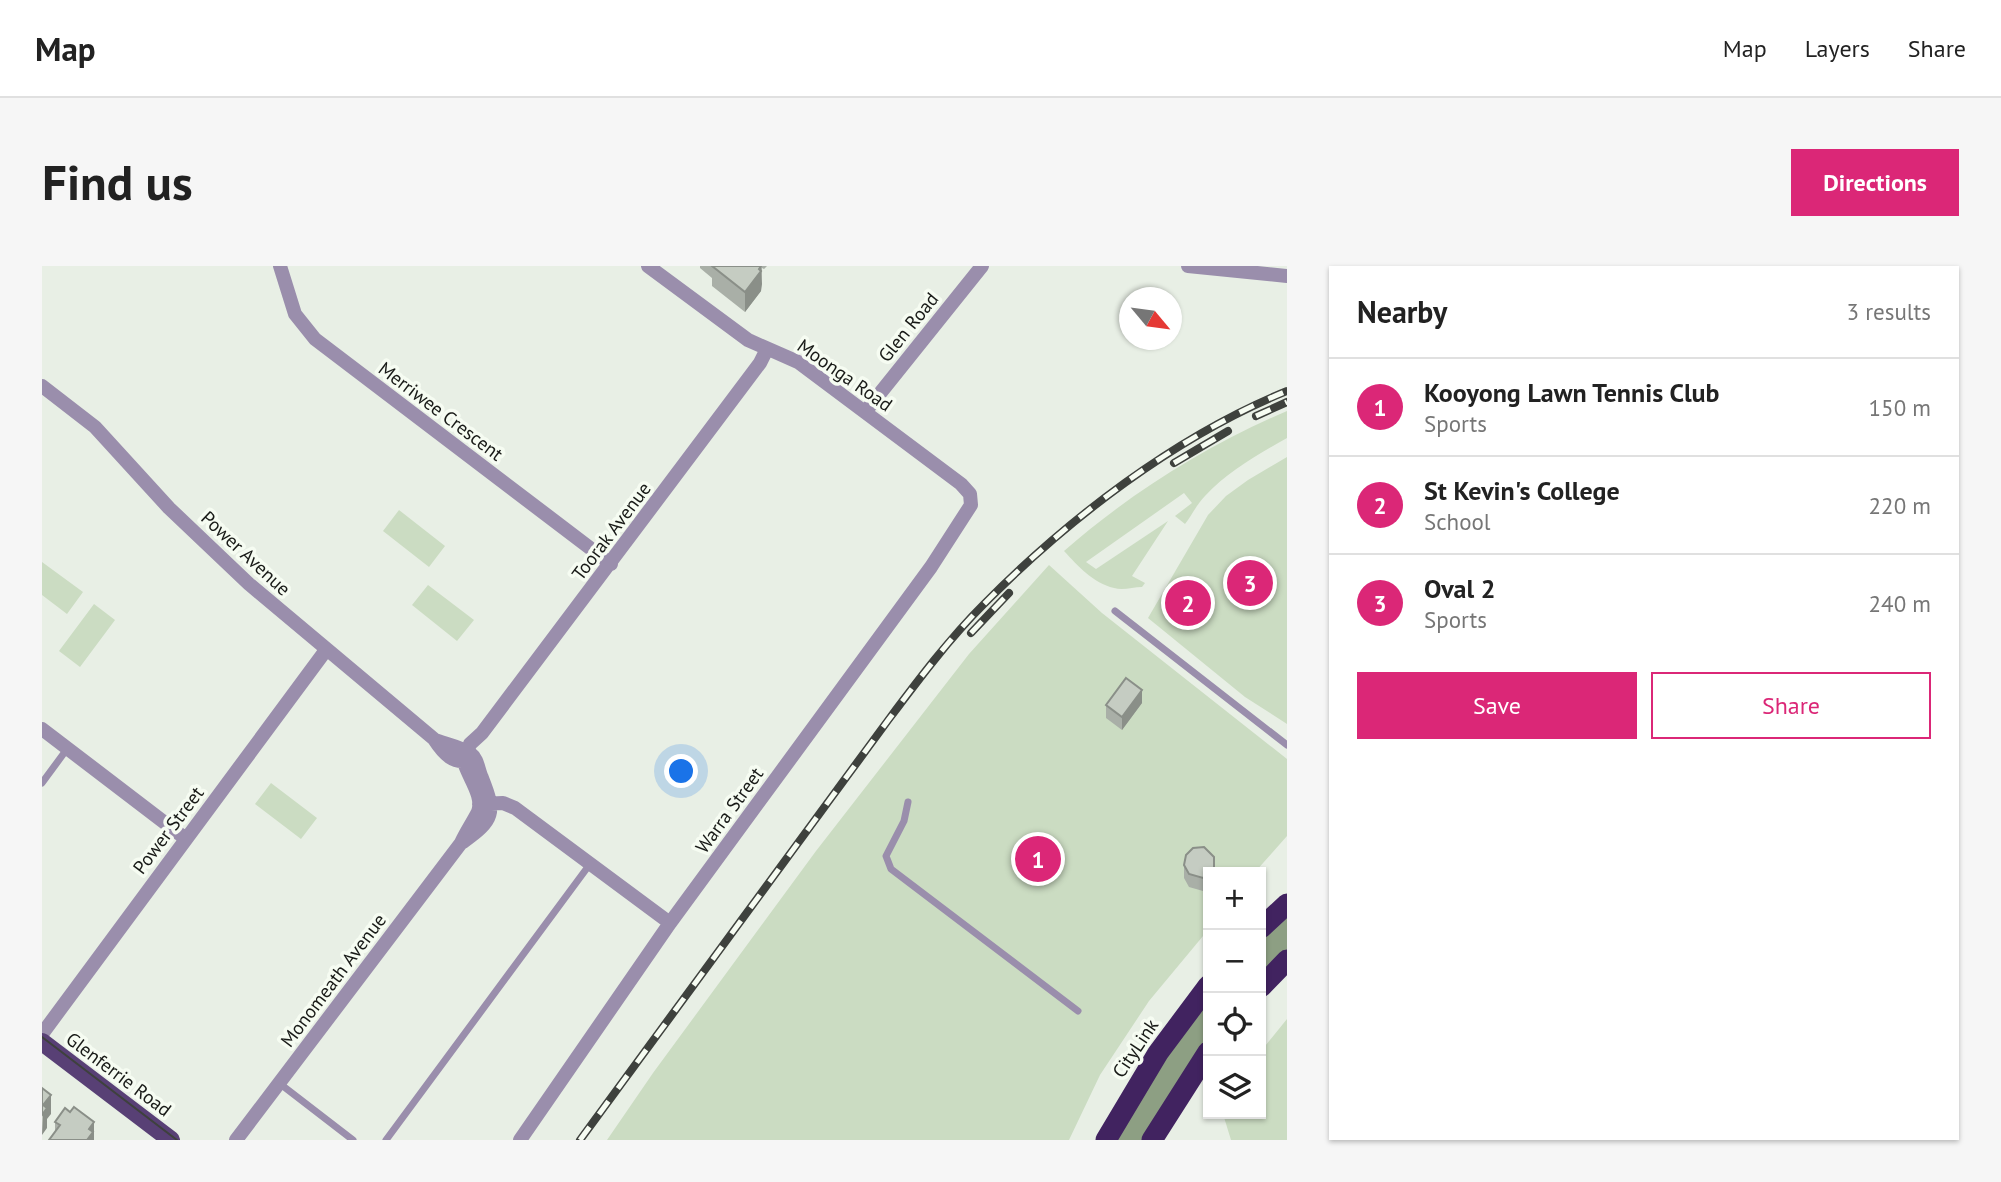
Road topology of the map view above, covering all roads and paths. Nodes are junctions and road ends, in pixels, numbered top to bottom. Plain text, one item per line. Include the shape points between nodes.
1 (280, 266) edge
2 (982, 266) edge
3 (1188, 266) edge
4 (652, 267) edge
5 (1287, 276) edge
6 (767, 349) junction
7 (42, 386) edge
8 (865, 412) junction
9 (971, 505) joint
10 (611, 564) junction
11 (1115, 611) dead end
12 (326, 650) junction
13 (42, 729) edge
14 (1287, 745) edge
15 (67, 749) junction
16 (469, 756) junction
17 (42, 783) edge
18 (908, 802) dead end
19 (485, 803) junction
20 (186, 839) junction
21 (590, 864) junction
22 (1287, 904) edge
23 (670, 923) junction
24 (1266, 923) edge
25 (1287, 960) edge
26 (1266, 983) edge
27 (1203, 993) edge
28 (1078, 1011) dead end
29 (42, 1034) edge
30 (42, 1042) edge
31 (1205, 1056) edge
32 (279, 1083) junction
33 (171, 1140) edge
34 (236, 1140) edge
35 (354, 1140) edge
36 (386, 1140) edge
37 (520, 1140) edge
38 (1106, 1140) edge
39 (1152, 1140) edge

1 - 10 street, Merriwee Crescent via 295,314 315,340
2 - 8 street, Glen Road
3 - 5 street
4 - 6 street, Moonga Road via 739,334
6 - 8 street, Moonga Road via 798,362
6 - 10 street, Toorak Avenue
7 - 12 street, Power Avenue via 95,427 207,546
8 - 9 street, Moonga Road via 961,484 970,494
9 - 23 street, Warra Street via 931,567
10 - 16 street, Toorak Avenue via 470,744
11 - 14 lane
12 - 16 street, Power Avenue via 450,758
12 - 20 street, Power Street
13 - 15 street
15 - 17 lane
15 - 20 street
16 - 19 street via 478,795
18 - 28 lane via 886,856 888,866
19 - 21 street via 515,808
19 - 32 street, Monomeath Avenue via 461,843
20 - 29 street, Power Street
21 - 23 street
21 - 36 lane
22 - 24 highway
23 - 37 street, Warra Street
25 - 26 highway
27 - 38 highway, CityLink via 1158,1053
30 - 33 main road, Glenferrie Road
31 - 39 highway
32 - 34 street, Monomeath Avenue
32 - 35 lane

